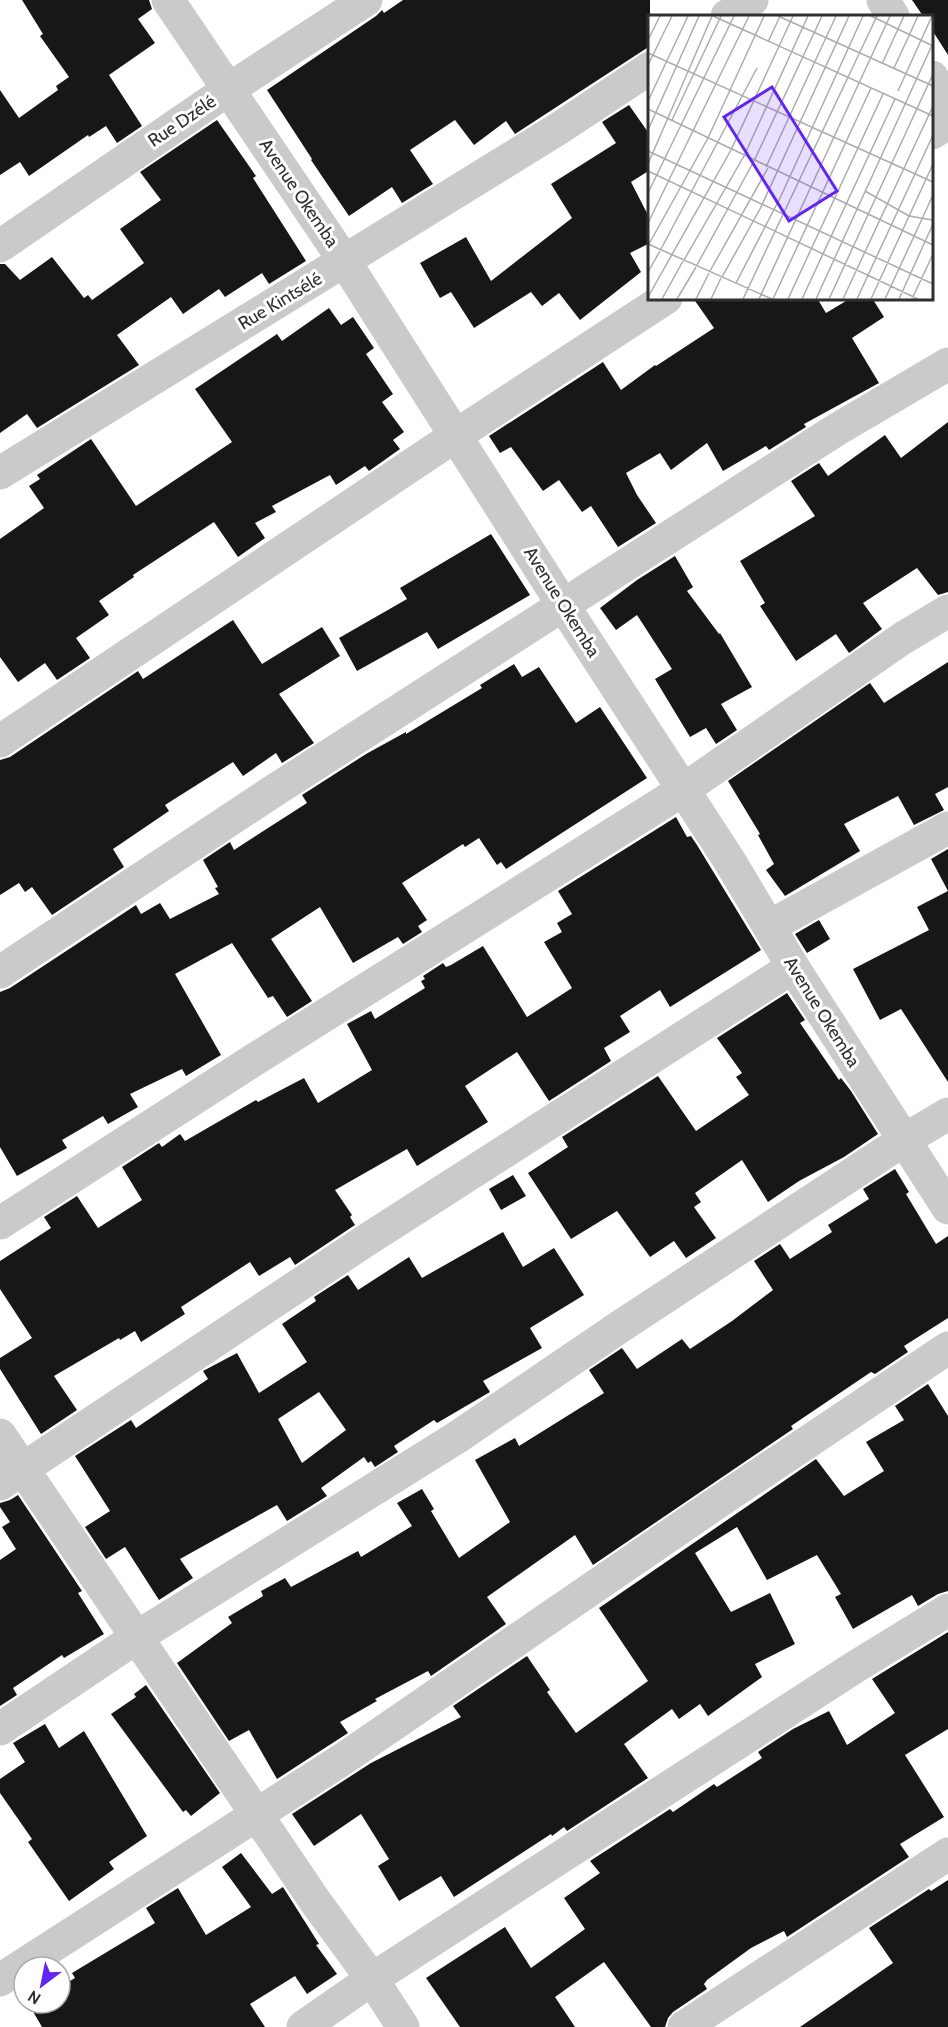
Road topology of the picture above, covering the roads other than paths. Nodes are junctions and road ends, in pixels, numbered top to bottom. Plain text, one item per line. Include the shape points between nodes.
1 (168, 0) edge
2 (366, 0) edge
3 (752, 0) edge
4 (883, 0) edge
5 (729, 15) edge
6 (892, 15) edge
7 (648, 69) edge
8 (933, 78) edge
9 (230, 89) junction
10 (948, 102) edge
11 (948, 123) edge
12 (933, 133) edge
13 (0, 246) edge
14 (345, 262) junction
15 (663, 300) edge
16 (948, 364) edge
17 (455, 436) junction
18 (0, 473) edge
19 (564, 606) junction
20 (948, 611) edge
21 (0, 741) edge
22 (683, 790) junction
23 (948, 828) edge
24 (770, 926) junction
25 (793, 966) junction
26 (0, 972) edge
27 (948, 1114) edge
28 (904, 1140) junction
29 (948, 1208) edge
30 (0, 1223) edge
31 (948, 1348) edge
32 (0, 1434) edge
33 (11, 1476) edge
34 (948, 1610) edge
35 (137, 1637) junction
36 (0, 1729) edge
37 (256, 1814) junction
38 (948, 1854) edge
39 (372, 1978) junction
40 (0, 1980) edge
41 (303, 2027) edge
42 (403, 2027) edge
43 (684, 2027) edge

1 - 9 street, Avenue Okemba
2 - 9 street, Rue Dzélé
3 - 5 street
4 - 6 street
7 - 14 street, Rue Kintsélé
8 - 10 street
9 - 13 street, Rue Dzélé
9 - 14 street, Avenue Okemba
11 - 12 street
14 - 17 street, Avenue Okemba
14 - 18 street, Rue Kintsélé
15 - 17 street
16 - 19 street via 836,430
17 - 19 street, Avenue Okemba
17 - 21 street
19 - 22 street, Avenue Okemba
19 - 26 street
20 - 22 street
22 - 24 street, Avenue Okemba
22 - 30 street
23 - 24 street
24 - 25 street, Avenue Okemba
25 - 28 street, Avenue Okemba
25 - 33 street via 365,1241
27 - 28 street
28 - 29 street, Avenue Okemba
28 - 35 street via 456,1438
31 - 37 street
32 - 33 street
33 - 35 street
34 - 39 street
35 - 36 street
35 - 37 street
37 - 39 street
37 - 40 street
38 - 43 street
39 - 41 street
39 - 42 street

